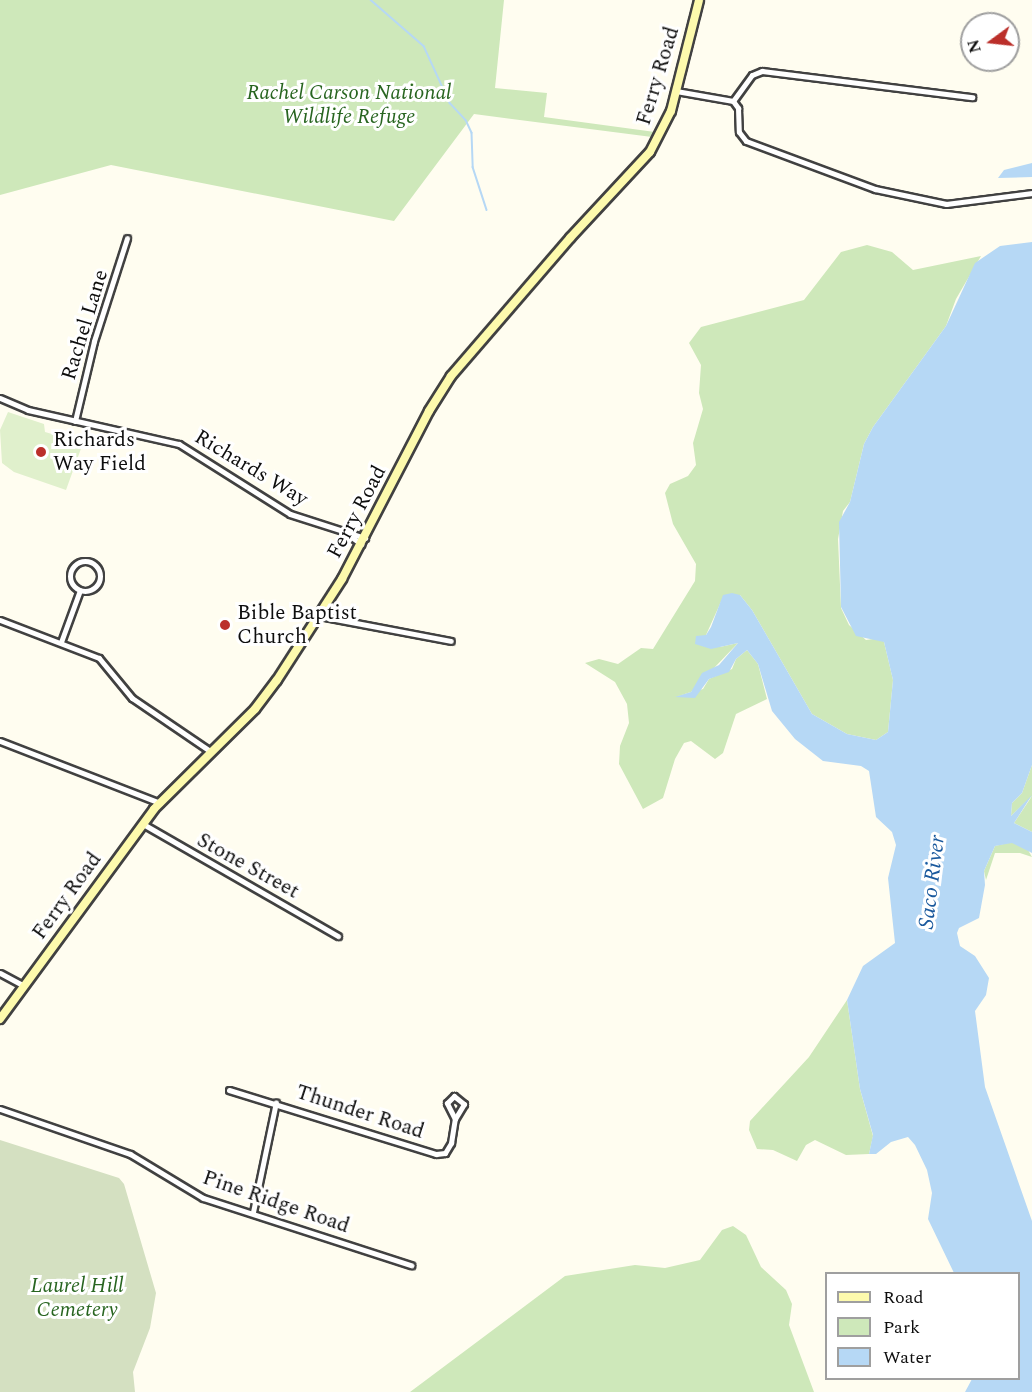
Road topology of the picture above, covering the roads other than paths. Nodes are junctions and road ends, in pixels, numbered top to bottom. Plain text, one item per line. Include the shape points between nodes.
1 (699, 0) edge
2 (676, 91) junction
3 (972, 97) dead end
4 (733, 101) junction
5 (1032, 193) edge
6 (127, 238) dead end
7 (0, 398) edge
8 (75, 421) junction
9 (363, 541) junction
10 (80, 590) junction
11 (319, 616) junction
12 (0, 620) edge
13 (451, 641) dead end
14 (60, 642) junction
15 (0, 741) edge
16 (210, 751) junction
17 (160, 802) junction
18 (143, 824) junction
19 (338, 936) dead end
20 (0, 973) edge
21 (24, 987) junction
22 (0, 1019) edge
23 (229, 1090) dead end
24 (276, 1102) junction
25 (0, 1109) edge
26 (455, 1119) dead end
27 (253, 1212) junction
28 (411, 1265) dead end

1 - 2 main road, Ferry Road
2 - 4 street
2 - 9 main road, Ferry Road via 666,124 650,152 570,237 444,386
3 - 4 street via 762,71 752,75
4 - 5 street via 738,108 739,132 746,141 875,189 946,204
6 - 8 street, Rachel Lane via 92,350
7 - 8 street, Richards Way via 21,408
8 - 9 street, Richards Way via 185,447 290,514
9 - 11 main road, Ferry Road
10 - 10 street via 91,589 98,582 97,568 89,562 78,563 70,574 72,584
10 - 14 street
11 - 13 street
11 - 16 main road, Ferry Road via 270,691
12 - 14 street
14 - 16 street via 99,658 134,699
15 - 17 street
16 - 17 main road, Ferry Road
17 - 18 main road, Ferry Road
18 - 19 street, Stone Street
18 - 21 main road, Ferry Road
20 - 21 street
21 - 22 main road, Ferry Road
23 - 24 street, Thunder Road
24 - 26 street, Thunder Road via 436,1154 450,1148
24 - 27 street
25 - 27 street, Pine Ridge Road via 125,1152 203,1198
27 - 28 street, Pine Ridge Road

